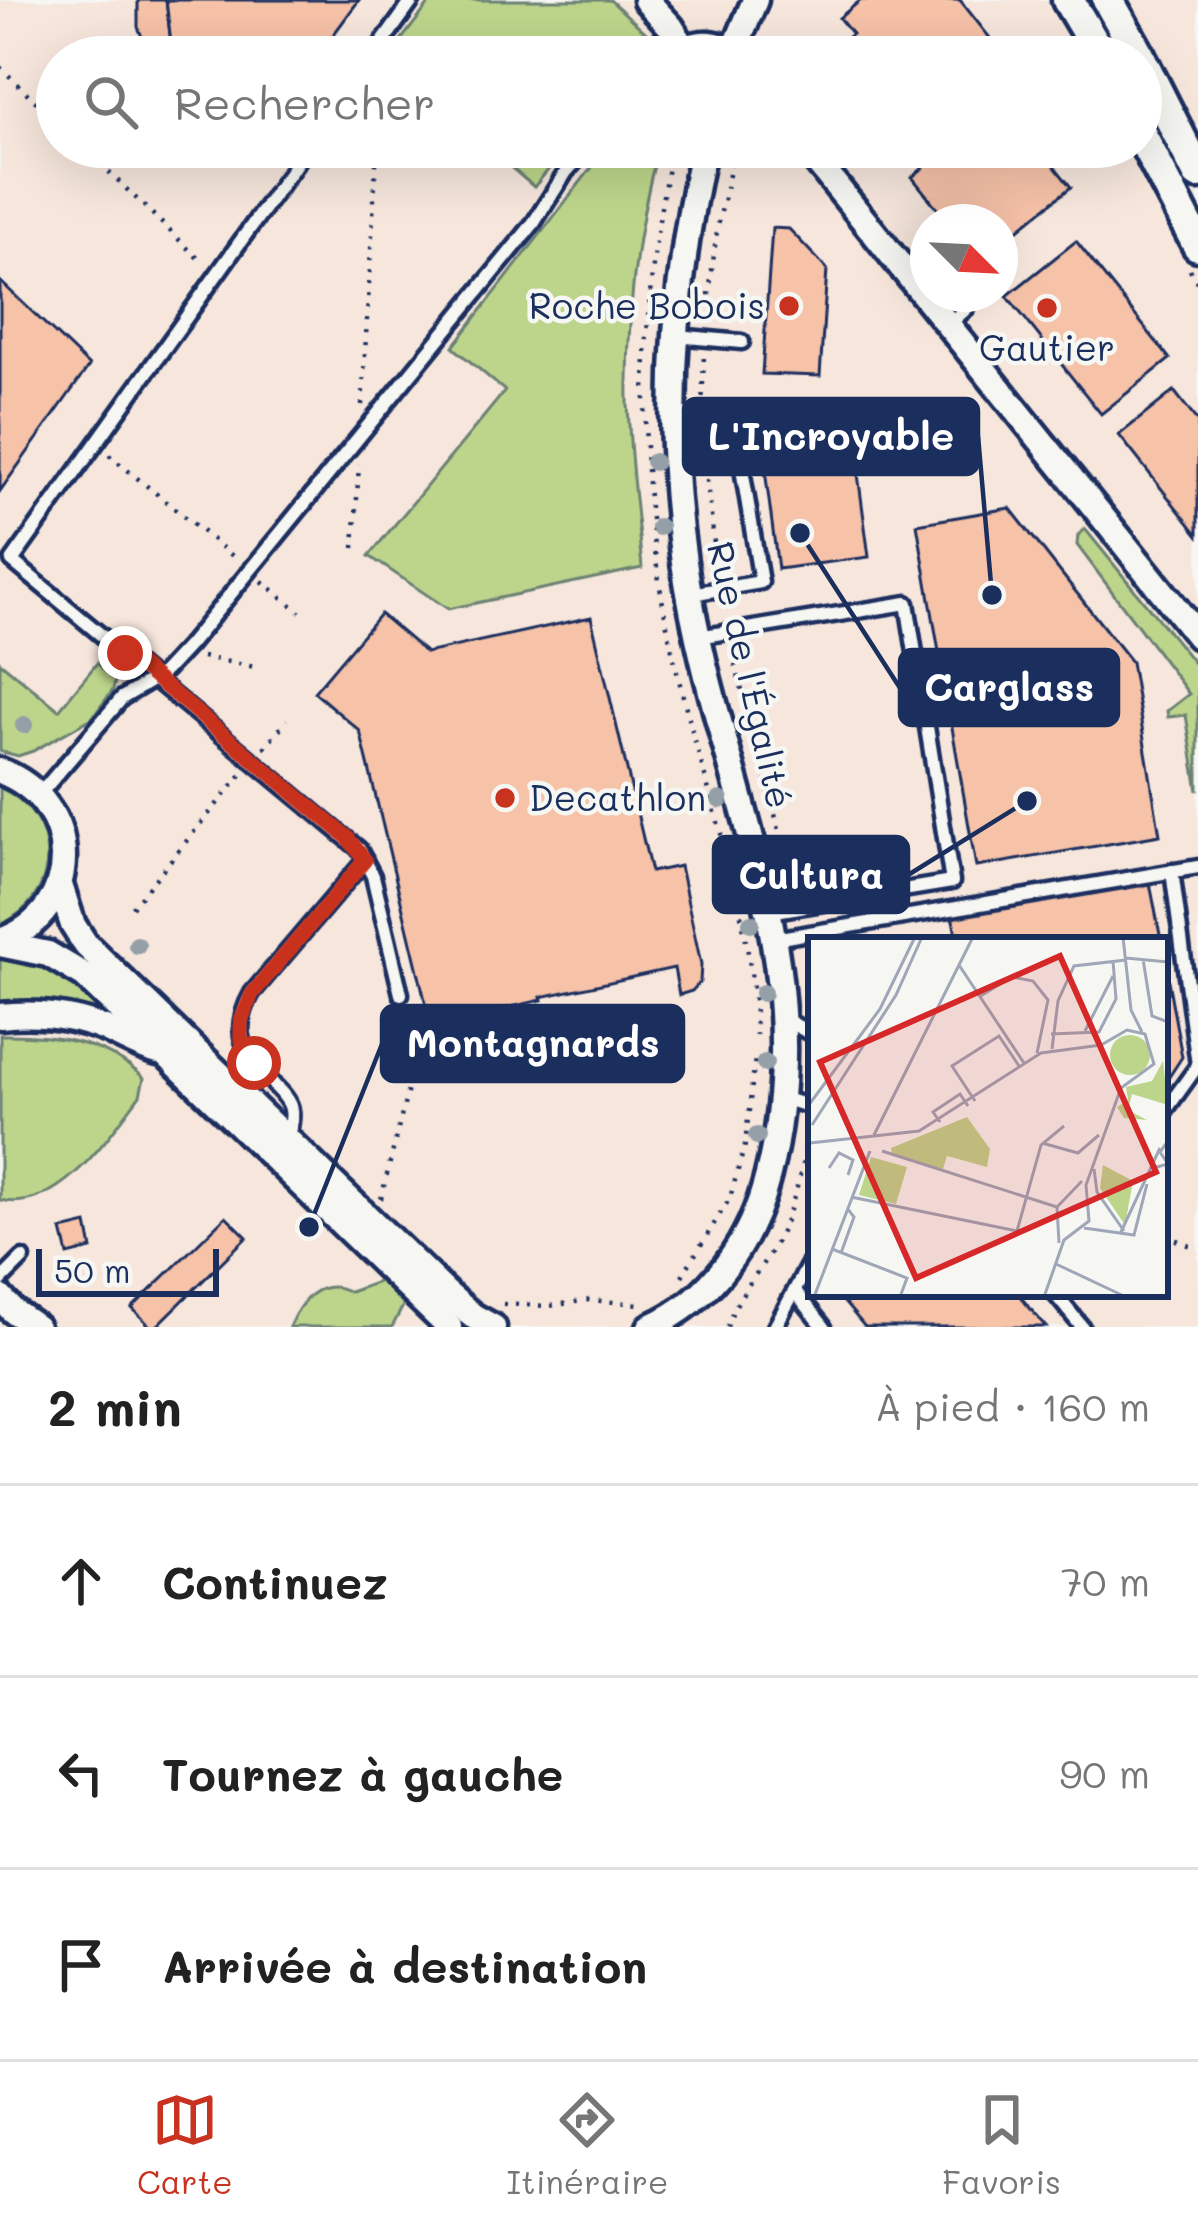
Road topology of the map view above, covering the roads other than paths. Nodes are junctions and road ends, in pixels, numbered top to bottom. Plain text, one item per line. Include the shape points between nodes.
1 (413, 0) edge
2 (646, 0) edge
3 (755, 0) edge
4 (1068, 0) edge
5 (1108, 0) edge
6 (387, 36) edge
7 (674, 36) edge
8 (743, 36) edge
9 (1089, 36) edge
10 (1128, 36) edge
11 (1162, 102) edge
12 (293, 168) edge
13 (570, 168) edge
14 (700, 168) edge
15 (824, 168) edge
16 (1158, 168) edge
17 (1198, 173) edge
18 (1198, 245) edge
19 (675, 335) junction
20 (742, 342) dead end
21 (673, 431) junction
22 (689, 594) junction
23 (1198, 636) edge
24 (698, 637) junction
25 (156, 679) junction
26 (0, 771) edge
27 (39, 795) junction
28 (365, 860) junction
29 (1198, 867) edge
30 (1172, 871) junction
31 (59, 882) junction
32 (769, 912) junction
33 (774, 939) junction
34 (0, 943) edge
35 (400, 994) road end
36 (0, 1016) edge
37 (785, 1019) junction
38 (808, 1032) edge
39 (167, 1055) junction
40 (782, 1098) junction
41 (808, 1106) edge
42 (1168, 1107) edge
43 (288, 1140) junction
44 (23, 1258) dead end
45 (808, 1265) edge
46 (0, 1281) edge
47 (711, 1287) junction
48 (794, 1291) junction
49 (1057, 1297) edge
50 (12, 1312) edge
51 (650, 1314) edge
52 (497, 1316) edge
53 (36, 1327) edge
54 (448, 1327) edge
55 (698, 1327) edge
56 (776, 1327) edge
57 (824, 1327) edge
58 (1082, 1327) edge

1 - 6 lane
2 - 7 street
3 - 8 street
4 - 9 street
5 - 10 street
11 - 17 street
12 - 25 lane via 12,561
13 - 25 lane via 533,224
14 - 19 street, Rue de l'Égalité
15 - 23 street via 957,316 1185,602
16 - 18 street
19 - 20 lane
19 - 21 street, Rue de l'Égalité
21 - 22 street, Rue de l'Égalité
21 - 22 lane via 734,421 761,582
22 - 24 street, Rue de l'Égalité
24 - 32 street, Rue de l'Égalité
24 - 32 lane via 907,603 952,881
25 - 27 lane via 122,698
25 - 28 lane
26 - 27 street
27 - 31 street via 58,827
28 - 35 lane
28 - 43 lane via 245,1006 241,1037 292,1110
29 - 30 lane
30 - 33 lane
30 - 42 lane via 1198,1065
31 - 34 street via 34,922
31 - 43 street via 86,945
32 - 33 street, Rue de l'Égalité
33 - 37 street, Rue de l'Égalité
34 - 39 street via 73,967
36 - 39 street via 74,1018
37 - 38 lane
37 - 40 street, Rue de l'Égalité
39 - 54 street
40 - 41 lane
40 - 47 street, Rue de l'Égalité via 761,1200
43 - 52 street via 458,1305
44 - 46 lane
45 - 48 lane
47 - 51 street, Rue de l'Égalité via 674,1315
47 - 55 street, Rue de l'Égalité
48 - 56 lane
48 - 57 lane
49 - 58 lane
50 - 53 street

